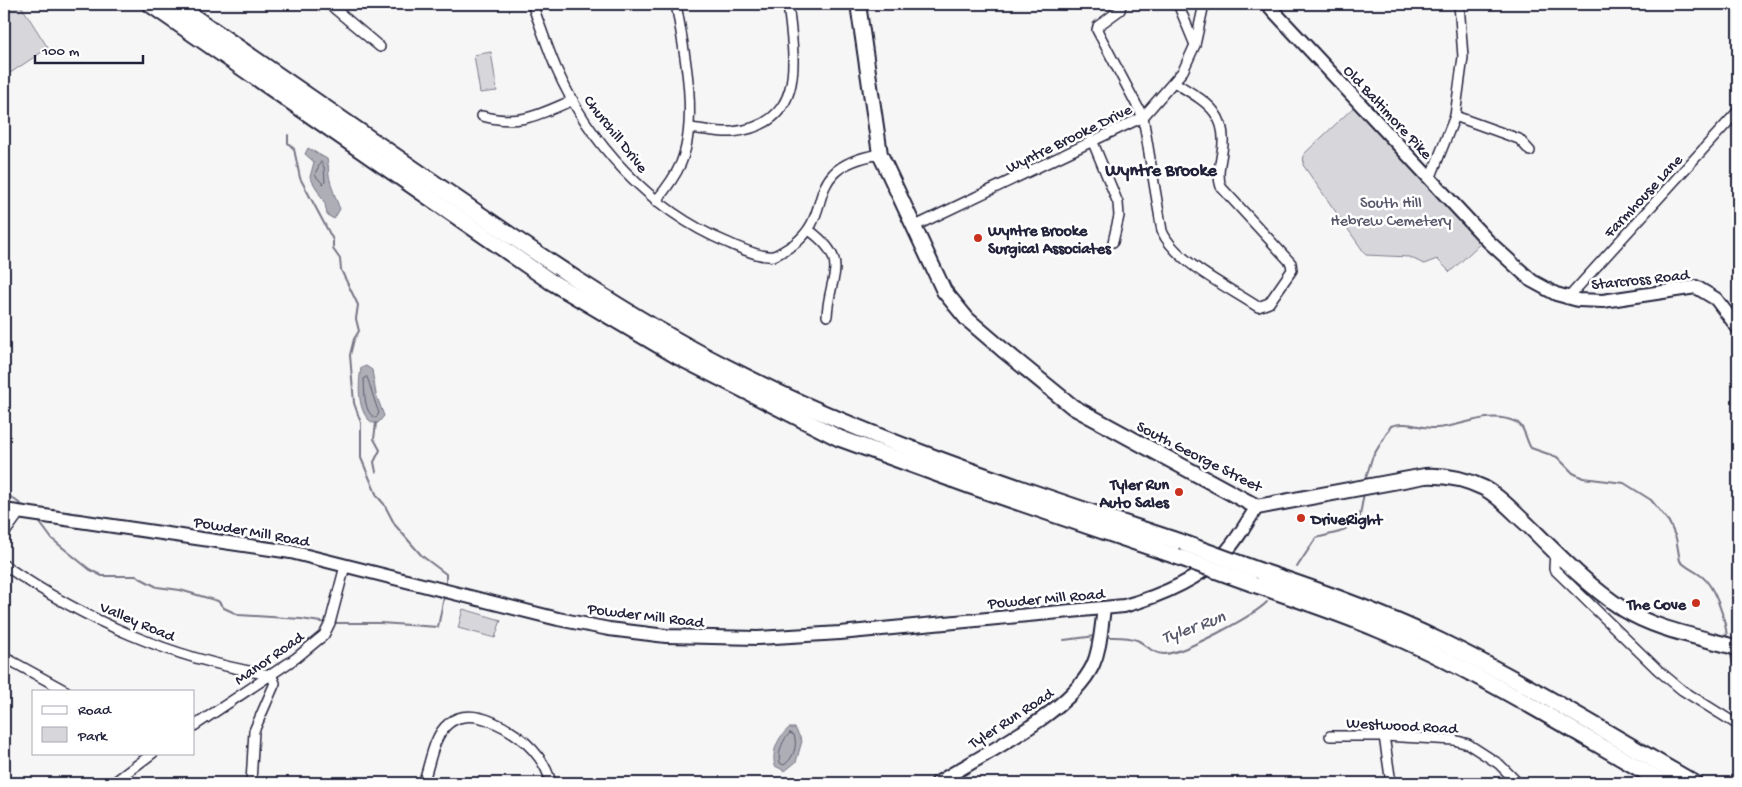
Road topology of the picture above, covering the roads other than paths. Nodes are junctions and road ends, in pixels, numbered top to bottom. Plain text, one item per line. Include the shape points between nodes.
1 (150, 4) edge
2 (175, 4) edge
3 (532, 4) edge
4 (676, 4) edge
5 (788, 4) edge
6 (858, 4) edge
7 (1121, 4) edge
8 (1178, 4) edge
9 (1204, 4) edge
10 (1267, 4) edge
11 (1459, 4) edge
12 (335, 5) edge
13 (1195, 45) junction
14 (380, 47) dead end
15 (1174, 82) junction
16 (572, 100) junction
17 (1738, 111) edge
18 (482, 116) dead end
19 (1454, 116) junction
20 (1143, 117) junction
21 (690, 128) junction
22 (1092, 140) junction
23 (1530, 151) dead end
24 (880, 154) junction
25 (1430, 179) junction
26 (656, 201) junction
27 (913, 227) junction
28 (809, 230) junction
29 (1488, 241) joint
30 (1113, 242) dead end
31 (1567, 299) junction
32 (827, 316) dead end
33 (1738, 328) edge
34 (1256, 507) junction
35 (4, 510) edge
36 (28, 513) junction
37 (4, 534) edge
38 (1181, 550) junction
39 (1554, 550) junction
40 (4, 566) edge
41 (345, 566) junction
42 (1256, 577) junction
43 (1104, 609) junction
44 (1737, 647) edge
45 (4, 657) edge
46 (271, 674) junction
47 (64, 690) edge
48 (195, 725) edge
49 (1738, 725) edge
50 (1330, 736) dead end
51 (1384, 736) junction
52 (152, 754) edge
53 (113, 783) edge
54 (251, 783) edge
55 (423, 783) edge
56 (551, 783) edge
57 (937, 783) edge
58 (1391, 783) edge
59 (1518, 783) edge
60 (1665, 783) edge
61 (1694, 783) edge

1 - 38 highway via 550,281 679,358 839,438 996,495
2 - 38 highway via 546,261 726,367 874,435
3 - 16 street, Churchill Drive
4 - 21 street
5 - 21 street via 795,62 791,88 773,118 756,127 731,132
6 - 24 main road, South George Street
7 - 20 street via 1120,10 1097,30
8 - 13 street
9 - 13 street, Wyntre Brooke Drive
10 - 25 street, Old Baltimore Pike
11 - 19 street via 1463,57
12 - 14 street
13 - 15 street, Wyntre Brooke Drive
15 - 20 street, Wyntre Brooke Drive
15 - 20 street via 1207,103 1222,125 1225,136 1218,173 1221,187 1292,263 1292,270 1269,303 1258,307 1180,256 1170,246 1162,231
16 - 18 street via 522,119 503,121
16 - 26 street, Churchill Drive via 601,142 632,179
17 - 31 street, Farmhouse Lane
19 - 23 street via 1519,138
19 - 25 street
20 - 22 street, Wyntre Brooke Drive
21 - 26 street via 682,161 672,182
22 - 27 street, Wyntre Brooke Drive
22 - 30 street via 1118,203 1119,216
24 - 27 main road, South George Street
24 - 28 street, Churchill Drive via 857,158 837,168 826,183
25 - 29 street, Old Baltimore Pike
26 - 28 street, Churchill Drive via 720,240 757,253 773,256 793,245
27 - 34 main road, South George Street via 955,305 1009,355 1073,407
28 - 32 street via 823,241 834,258 836,278 828,299
29 - 31 street, Starcross Road via 1532,281
31 - 33 street, Starcross Road via 1603,300 1696,287 1716,300
34 - 39 main road, South George Street via 1440,475 1486,489
34 - 43 street, Powder Mill Road via 1232,545 1205,570 1167,592
35 - 36 street, Powder Mill Road
36 - 37 street
36 - 41 street, Powder Mill Road via 262,547
38 - 42 highway, bridge
39 - 44 main road, South George Street via 1625,610 1655,624
39 - 49 street via 1554,569 1658,670 1682,690
40 - 46 street, Valley Road via 76,610 171,652
41 - 43 street, Powder Mill Road via 609,629 709,638 840,632
41 - 46 street, Manor Road via 331,621 324,635
42 - 60 highway via 1427,651
42 - 61 highway via 1373,612 1440,642 1503,674
43 - 57 street, Tyler Run Road via 1093,664 1073,694 1050,713
45 - 47 street
46 - 48 street, Manor Road
46 - 54 street via 276,684 254,731
50 - 51 street, Westwood Road
51 - 58 street
51 - 59 street, Westwood Road via 1454,740 1468,744 1499,764
52 - 53 street
55 - 56 street via 439,736 449,723 462,717 480,718 519,738 540,759

